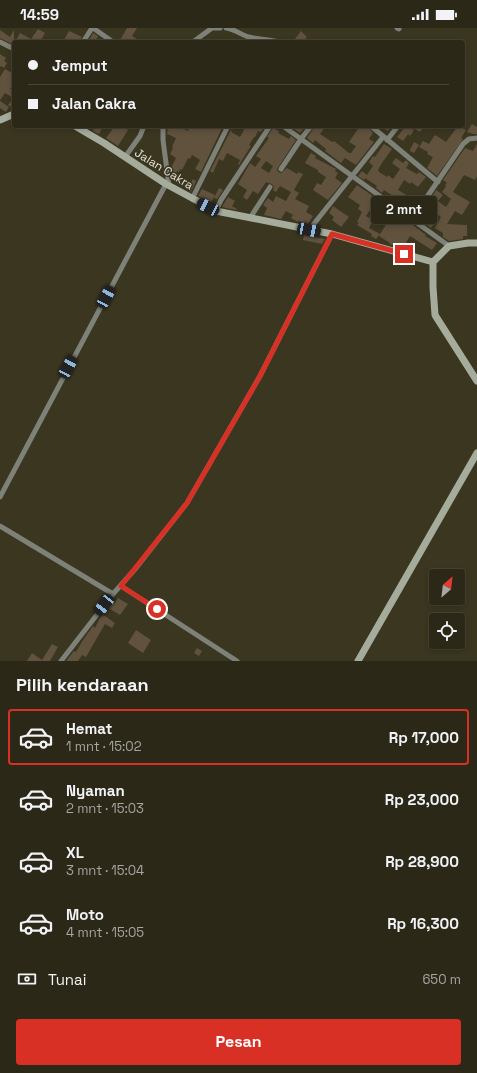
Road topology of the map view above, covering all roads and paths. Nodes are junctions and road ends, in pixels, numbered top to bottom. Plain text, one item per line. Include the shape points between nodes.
1 (92, 28) edge
2 (211, 28) edge
3 (220, 28) edge
4 (226, 28) edge
5 (84, 40) edge
6 (110, 40) edge
7 (196, 40) edge
8 (269, 40) edge
9 (0, 42) edge
10 (12, 48) edge
11 (12, 115) edge
12 (1, 119) edge
13 (79, 128) edge
14 (143, 128) edge
15 (163, 128) edge
16 (227, 128) edge
17 (269, 128) edge
18 (286, 128) edge
19 (309, 128) edge
20 (373, 128) edge
21 (396, 128) edge
22 (385, 138) junction
23 (477, 138) edge
24 (301, 139) junction
25 (126, 157) junction
26 (281, 169) dead end
27 (352, 176) junction
28 (438, 182) junction
29 (167, 185) junction
30 (270, 187) dead end
31 (192, 199) junction
32 (216, 211) junction
33 (250, 218) junction
34 (412, 220) junction
35 (309, 230) junction
36 (332, 234) junction
37 (476, 243) edge
38 (450, 246) junction
39 (433, 262) junction
40 (477, 381) edge
41 (477, 453) edge
42 (0, 496) edge
43 (0, 526) edge
44 (121, 586) junction
45 (113, 594) junction
46 (228, 659) edge
47 (61, 661) edge
48 (237, 661) edge
49 (358, 661) edge

1 - 5 street
1 - 6 street
2 - 3 street
2 - 7 street
4 - 8 street via 251,38
9 - 10 street
11 - 12 street
13 - 25 street, Jalan Cakra
14 - 25 street
15 - 29 street
16 - 31 street
17 - 32 street
18 - 24 street
19 - 24 street
20 - 22 street
21 - 22 street
22 - 27 street
22 - 28 street
23 - 28 street via 469,139 463,144
24 - 26 street
24 - 27 street
25 - 29 street, Jalan Cakra
27 - 34 street
27 - 35 street
28 - 34 street
29 - 31 street, Jalan Cakra
29 - 42 street
30 - 33 street
31 - 32 street, Jalan Cakra
32 - 33 street, Jalan Cakra
33 - 35 street, Jalan Cakra
34 - 38 street
35 - 36 street, Jalan Cakra
36 - 39 street, Jalan Cakra
36 - 44 street via 260,376 187,503
37 - 38 street
38 - 39 street
39 - 40 street via 435,314
41 - 49 street
43 - 45 street
44 - 45 street
44 - 46 street
45 - 47 street
46 - 48 street

